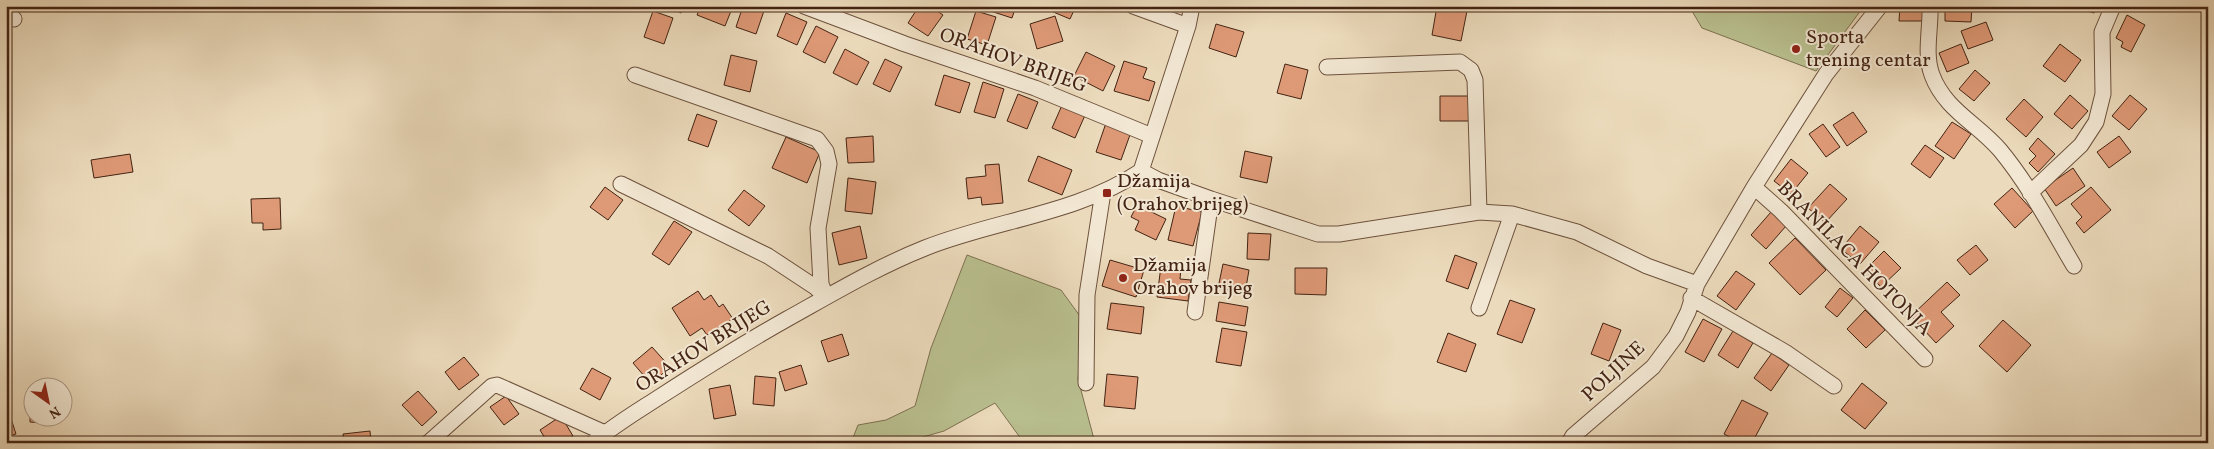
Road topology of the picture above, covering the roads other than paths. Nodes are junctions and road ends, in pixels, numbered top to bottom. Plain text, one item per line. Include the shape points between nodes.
1 (804, 6) edge
2 (1133, 6) edge
3 (1192, 6) edge
4 (1880, 6) edge
5 (1930, 6) edge
6 (2112, 6) edge
7 (1188, 26) junction
8 (1327, 67) dead end
9 (635, 75) dead end
10 (1152, 136) junction
11 (1141, 171) junction
12 (621, 184) dead end
13 (1754, 187) junction
14 (1103, 192) junction
15 (2030, 193) junction
16 (1212, 199) junction
17 (1479, 212) junction
18 (1512, 214) junction
19 (2074, 266) dead end
20 (1694, 291) junction
21 (826, 297) junction
22 (1479, 308) dead end
23 (1195, 312) dead end
24 (1925, 359) dead end
25 (1086, 383) dead end
26 (1834, 386) dead end
27 (599, 438) edge
28 (428, 443) edge
29 (1569, 443) edge

1 - 10 street, ORAHOV BRIJEG via 1035,88
2 - 7 street
3 - 7 street
4 - 13 street, BRANILACA HOTONJA via 1826,74
5 - 15 street via 1929,54 1932,74 1942,93 1955,111 1975,125 2000,150
6 - 15 street via 2102,32 2104,94 2096,122 2081,145
7 - 10 street
8 - 17 street via 1460,62 1471,70
9 - 21 street via 817,140 826,151 829,164 818,228 821,284
10 - 11 street
11 - 14 street, ORAHOV BRIJEG
11 - 16 street
12 - 21 street via 768,256
13 - 20 street, BRANILACA HOTONJA
13 - 24 street, BRANILACA HOTONJA
14 - 21 street, ORAHOV BRIJEG via 925,248
14 - 25 street via 1087,295
15 - 19 street
16 - 17 street via 1318,234 1339,234
16 - 23 street
17 - 18 street
18 - 20 street via 1577,232
18 - 22 street
20 - 26 street
20 - 29 street, POLJINE via 1676,336 1653,367 1573,436
21 - 27 street, ORAHOV BRIJEG via 745,343
27 - 28 street, ORAHOV BRIJEG via 497,385

